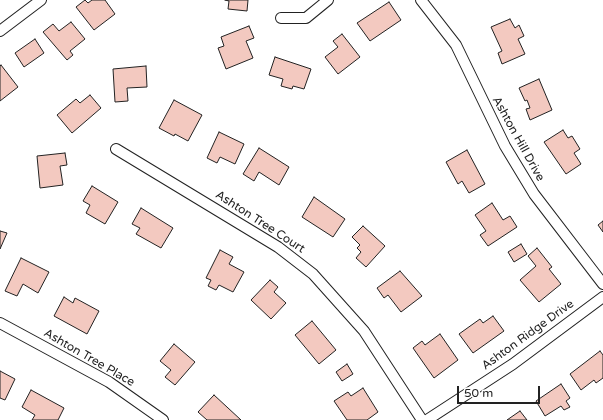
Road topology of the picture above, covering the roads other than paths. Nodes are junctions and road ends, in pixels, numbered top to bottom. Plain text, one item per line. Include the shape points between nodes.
1 (41, 0) edge
2 (328, 0) edge
3 (421, 0) edge
4 (282, 18) dead end
5 (0, 31) edge
6 (116, 149) dead end
7 (603, 284) edge
8 (603, 297) edge
9 (0, 324) edge
10 (163, 420) edge
11 (422, 420) edge
12 (427, 420) edge

1 - 5 street
2 - 4 street via 306,18
3 - 7 street, Ashton Hill Drive via 456,45 505,146 534,194
6 - 11 street, Ashton Tree Court via 278,247 313,274 364,331
8 - 12 street, Ashton Ridge Drive via 513,364
9 - 10 street, Ashton Tree Place via 109,382

